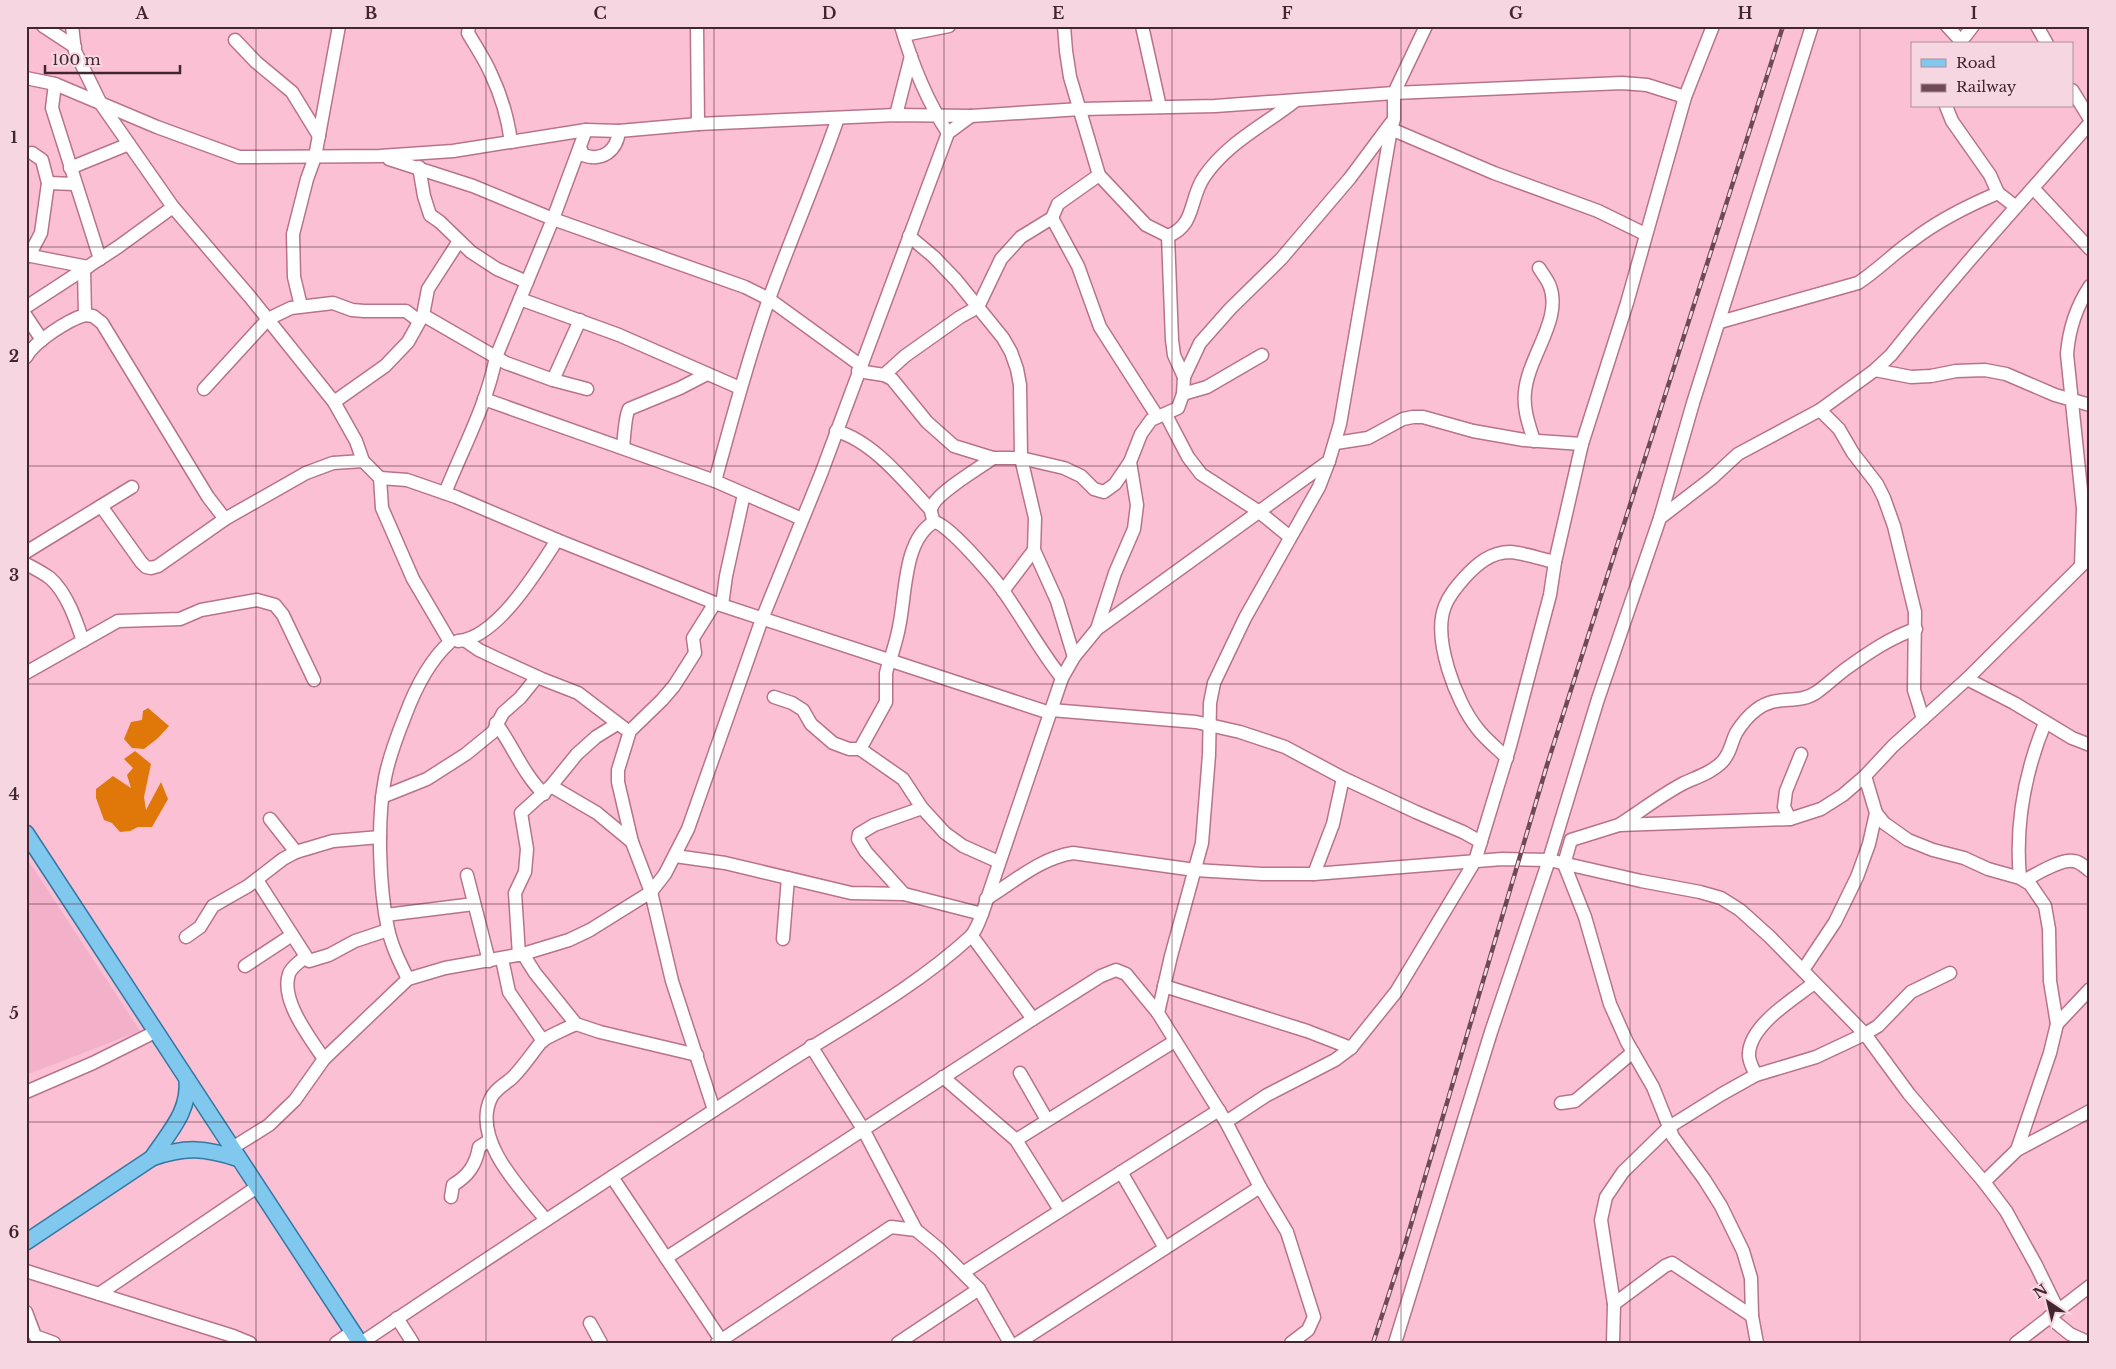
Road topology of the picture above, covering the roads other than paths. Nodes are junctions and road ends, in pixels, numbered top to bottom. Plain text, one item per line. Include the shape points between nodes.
1 (43, 26) edge
2 (72, 26) edge
3 (339, 26) edge
4 (469, 26) edge
5 (697, 26) edge
6 (949, 26) edge
7 (1064, 26) edge
8 (1142, 26) edge
9 (1426, 26) edge
10 (1713, 26) edge
11 (1812, 26) edge
12 (1947, 26) edge
13 (1973, 26) edge
14 (2037, 26) edge
15 (902, 31) edge
16 (235, 40) dead end
17 (1960, 42) edge
18 (2046, 42) edge
19 (74, 47) junction
20 (911, 56) junction
21 (26, 78) edge
22 (55, 84) junction
23 (1394, 93) junction
24 (2074, 93) edge
25 (1685, 97) junction
26 (1294, 101) junction
27 (102, 104) junction
28 (1160, 107) junction
29 (1947, 108) edge
30 (1080, 110) junction
31 (935, 114) junction
32 (896, 115) junction
33 (971, 116) junction
34 (838, 118) junction
35 (2090, 119) edge
36 (2090, 123) edge
37 (698, 124) junction
38 (1392, 124) junction
39 (586, 130) junction
40 (619, 131) junction
41 (948, 133) junction
42 (319, 136) junction
43 (512, 142) junction
44 (129, 144) junction
45 (580, 147) junction
46 (32, 153) dead end
47 (380, 156) junction
48 (315, 157) junction
49 (419, 167) junction
50 (70, 168) junction
51 (1099, 175) junction
52 (48, 183) junction
53 (75, 184) junction
54 (2034, 189) junction
55 (1998, 193) junction
56 (173, 207) junction
57 (2016, 207) junction
58 (1052, 218) junction
59 (553, 219) junction
60 (1645, 234) junction
61 (909, 236) junction
62 (1168, 236) junction
63 (459, 241) junction
64 (2090, 249) edge
65 (28, 256) edge
66 (100, 259) junction
67 (1539, 268) dead end
68 (86, 269) junction
69 (527, 282) junction
70 (2090, 286) edge
71 (520, 299) junction
72 (769, 299) junction
73 (301, 306) junction
74 (26, 307) edge
75 (978, 307) junction
76 (85, 315) junction
77 (26, 316) edge
78 (421, 318) junction
79 (268, 320) junction
80 (580, 320) junction
81 (1720, 322) junction
82 (42, 340) junction
83 (1262, 355) dead end
84 (26, 357) edge
85 (496, 357) junction
86 (859, 368) junction
87 (1875, 370) junction
88 (707, 374) junction
89 (884, 375) junction
90 (1184, 377) junction
91 (553, 380) junction
92 (740, 388) junction
93 (204, 389) dead end
94 (587, 389) dead end
95 (1183, 394) junction
96 (484, 399) junction
97 (2071, 399) junction
98 (334, 402) junction
99 (2090, 405) edge
100 (1820, 410) junction
101 (1161, 415) junction
102 (836, 431) junction
103 (1534, 441) junction
104 (1336, 442) junction
105 (1582, 444) junction
106 (623, 448) junction
107 (994, 458) junction
108 (1021, 458) junction
109 (363, 461) junction
110 (1329, 461) junction
111 (1130, 462) junction
112 (380, 478) junction
113 (715, 480) junction
114 (132, 487) dead end
115 (445, 493) junction
116 (744, 494) junction
117 (101, 506) junction
118 (1258, 511) junction
119 (933, 516) junction
120 (1660, 518) junction
121 (225, 519) junction
122 (802, 519) junction
123 (1290, 537) junction
124 (557, 540) junction
125 (1034, 550) junction
126 (26, 552) edge
127 (2085, 561) edge
128 (1555, 562) junction
129 (26, 564) edge
130 (1003, 591) junction
131 (719, 604) junction
132 (762, 619) junction
133 (1097, 629) junction
134 (1916, 629) junction
135 (466, 640) junction
136 (83, 641) junction
137 (450, 642) junction
138 (1074, 657) junction
139 (890, 661) junction
140 (26, 673) edge
141 (538, 677) junction
142 (1062, 678) junction
143 (1967, 679) junction
144 (314, 680) dead end
145 (774, 697) dead end
146 (1051, 712) junction
147 (1923, 719) junction
148 (496, 723) junction
149 (2046, 723) junction
150 (617, 724) junction
151 (1209, 725) junction
152 (630, 731) junction
153 (2090, 745) edge
154 (860, 748) junction
155 (1801, 754) dead end
156 (1507, 758) junction
157 (1865, 776) junction
158 (1343, 778) junction
159 (547, 790) junction
160 (382, 797) junction
161 (922, 808) junction
162 (1876, 813) junction
163 (270, 819) dead end
164 (1790, 819) junction
165 (1620, 825) junction
166 (26, 833) edge
167 (380, 836) junction
168 (632, 842) junction
169 (1481, 842) junction
170 (296, 852) junction
171 (675, 856) junction
172 (1549, 860) junction
173 (1475, 861) junction
174 (999, 862) junction
175 (1564, 864) junction
176 (1195, 870) junction
177 (2090, 871) edge
178 (1314, 874) junction
179 (467, 875) dead end
180 (788, 878) junction
181 (2023, 879) junction
182 (258, 880) junction
183 (651, 892) junction
184 (904, 894) junction
185 (986, 899) junction
186 (474, 904) junction
187 (982, 914) junction
188 (386, 915) junction
189 (388, 930) junction
190 (292, 935) junction
191 (972, 936) junction
192 (186, 937) dead end
193 (783, 939) dead end
194 (521, 954) junction
195 (305, 957) junction
196 (502, 959) junction
197 (489, 962) junction
198 (245, 966) dead end
199 (1803, 970) junction
200 (1950, 973) dead end
201 (408, 979) junction
202 (1814, 983) junction
203 (1164, 986) junction
204 (2090, 990) edge
205 (1158, 1013) junction
206 (1033, 1019) junction
207 (576, 1024) junction
208 (2057, 1024) junction
209 (155, 1032) junction
210 (1865, 1034) junction
211 (542, 1041) junction
212 (1175, 1041) junction
213 (811, 1046) junction
214 (1351, 1048) junction
215 (1633, 1052) junction
216 (697, 1056) junction
217 (324, 1059) junction
218 (1020, 1073) dead end
219 (1756, 1075) junction
220 (943, 1078) junction
221 (187, 1079) junction
222 (26, 1092) edge
223 (1561, 1103) dead end
224 (714, 1110) junction
225 (1219, 1110) junction
226 (2090, 1111) edge
227 (1047, 1120) junction
228 (1226, 1122) junction
229 (1669, 1127) junction
230 (863, 1129) junction
231 (490, 1140) junction
232 (1016, 1140) junction
233 (2017, 1150) junction
234 (235, 1154) junction
235 (152, 1158) junction
236 (1121, 1172) junction
237 (612, 1177) junction
238 (1984, 1182) junction
239 (1260, 1186) junction
240 (257, 1188) junction
241 (451, 1197) dead end
242 (1060, 1210) junction
243 (546, 1220) junction
244 (916, 1230) junction
245 (27, 1238) edge
246 (1165, 1248) junction
247 (666, 1258) junction
248 (26, 1271) edge
249 (964, 1272) junction
250 (2090, 1286) edge
251 (979, 1290) junction
252 (99, 1294) junction
253 (1614, 1304) junction
254 (26, 1312) edge
255 (2054, 1314) junction
256 (1752, 1316) junction
257 (397, 1318) junction
258 (590, 1323) dead end
259 (34, 1339) edge
260 (358, 1339) edge
261 (719, 1342) edge
262 (54, 1343) edge
263 (250, 1343) edge
264 (336, 1343) edge
265 (413, 1343) edge
266 (601, 1343) edge
267 (898, 1343) edge
268 (1010, 1343) edge
269 (1018, 1343) edge
270 (1291, 1343) edge
271 (1395, 1343) edge
272 (1614, 1343) edge
273 (1757, 1343) edge
274 (2016, 1343) edge
275 (2090, 1343) edge

1 - 19 street
2 - 19 street
3 - 42 street
4 - 43 street via 468,33 498,91
5 - 37 street
6 - 15 street
7 - 30 street via 1070,77
8 - 28 street
9 - 23 street
10 - 25 street
11 - 81 street
12 - 17 street
13 - 17 street
14 - 18 street
15 - 20 street
16 - 42 street via 292,92
19 - 27 street
20 - 31 street
20 - 32 street
21 - 22 street
22 - 27 street
22 - 50 street via 52,108
23 - 25 street via 1622,83 1647,85
23 - 26 street
23 - 38 street
24 - 35 street
25 - 60 street
26 - 28 street
26 - 62 street via 1235,143 1221,157 1194,196 1189,220
27 - 44 street
27 - 48 street via 239,157
28 - 30 street
29 - 55 street
30 - 33 street
30 - 51 street
31 - 32 street
31 - 33 street
31 - 41 street
32 - 34 street
33 - 41 street
34 - 37 street
34 - 72 street
36 - 54 street
37 - 40 street
38 - 60 street via 1494,173 1598,211
38 - 90 street via 1287,252 1200,343
38 - 104 street
39 - 40 street
39 - 43 street
39 - 45 street
40 - 45 street via 613,150 600,157 583,155
41 - 61 street
42 - 48 street
43 - 47 street via 453,151
44 - 50 street
44 - 56 street
45 - 59 street
46 - 52 street via 42,160
47 - 48 street
47 - 49 street
48 - 73 street via 293,234 294,276
49 - 59 street
49 - 63 street via 430,215
50 - 53 street
51 - 58 street via 1058,204
51 - 62 street via 1146,225
52 - 53 street
52 - 65 street via 40,233
53 - 66 street
54 - 57 street
54 - 64 street
55 - 57 street
55 - 81 street via 1951,214 1858,283
56 - 66 street
56 - 79 street
57 - 87 street
58 - 75 street via 1021,237 1001,259
58 - 101 street via 1078,266 1100,327
59 - 69 street
59 - 72 street via 745,287
60 - 105 street
61 - 75 street via 943,266
61 - 86 street
62 - 90 street via 1172,340 1174,355
63 - 69 street via 497,269
63 - 78 street via 428,289
65 - 68 street
66 - 68 street
67 - 103 street via 1549,285 1552,316 1525,390 1525,405
68 - 74 street
68 - 76 street
69 - 71 street
70 - 97 street via 2069,333 2067,354
71 - 80 street
71 - 85 street
72 - 86 street
72 - 92 street
73 - 78 street via 333,303 352,310 406,312
73 - 79 street via 278,313
75 - 89 street via 905,356
75 - 108 street via 1003,338 1017,369
76 - 82 street
76 - 121 street via 93,316 102,323 208,497
77 - 82 street
78 - 85 street
78 - 98 street via 399,353
79 - 93 street
79 - 98 street
80 - 88 street
80 - 91 street
81 - 120 street
82 - 84 street
83 - 95 street via 1207,386
85 - 91 street
85 - 96 street
86 - 89 street
86 - 102 street
87 - 97 street via 1910,377 1985,370 2006,374
87 - 100 street
88 - 92 street
88 - 106 street via 629,409
89 - 107 street via 892,379 927,422 954,446
90 - 95 street
91 - 94 street
92 - 113 street
95 - 101 street via 1178,408
96 - 106 street
96 - 115 street
97 - 99 street
97 - 127 street
98 - 109 street via 356,440
100 - 120 street via 1738,454
100 - 134 street via 1839,429 1852,454 1877,484 1884,498 1899,543
101 - 111 street via 1151,420 1141,434
101 - 118 street via 1201,474
102 - 119 street via 863,443 882,459
102 - 122 street
103 - 104 street via 1413,417 1368,438
103 - 105 street
104 - 110 street
105 - 128 street
106 - 113 street
107 - 108 street
107 - 119 street via 937,498
108 - 111 street via 1064,468 1081,476 1094,489 1104,492 1115,484
108 - 125 street via 1035,518
109 - 112 street
109 - 121 street via 333,463 313,470
110 - 118 street
110 - 123 street via 1319,487
111 - 133 street via 1137,505 1134,529 1115,573
112 - 115 street via 406,480
112 - 137 street via 382,508 413,578
113 - 116 street
114 - 117 street
115 - 124 street
116 - 122 street
116 - 131 street
117 - 121 street via 141,562 151,568 168,561
117 - 126 street
118 - 123 street
118 - 133 street
119 - 130 street via 965,546
119 - 139 street via 913,551 900,626
120 - 172 street via 1598,699
122 - 132 street
123 - 151 street via 1245,618 1214,683
124 - 131 street
124 - 135 street via 500,618
125 - 130 street
125 - 138 street via 1057,602
127 - 143 street
128 - 156 street via 1550,595
128 - 156 street via 1510,552 1494,555 1482,560 1470,572 1455,588 1445,606 1441,625 1445,654 1464,709 1477,729
129 - 136 street via 51,579 62,593
130 - 142 street
131 - 132 street
131 - 152 street via 694,638 695,653 674,686
132 - 139 street
132 - 171 street via 688,829
133 - 138 street
134 - 147 street via 1914,690
134 - 165 street via 1900,634 1846,668 1816,693 1804,699 1781,699 1756,710 1735,734 1731,750 1723,762
135 - 137 street
135 - 141 street via 479,650
136 - 140 street
136 - 144 street via 118,621 180,619 201,610 256,600 275,605 283,615
137 - 160 street via 431,663 412,697 388,765
138 - 142 street
139 - 146 street
139 - 154 street via 886,673 886,702
141 - 148 street
141 - 150 street via 578,693
142 - 146 street
143 - 147 street
143 - 149 street
145 - 154 street via 803,710 811,724 838,746
146 - 151 street via 1146,716
146 - 174 street
147 - 157 street
148 - 159 street via 520,764
148 - 160 street via 488,736 443,770
149 - 153 street
149 - 181 street via 2027,774 2018,838
150 - 152 street
150 - 159 street via 577,754
151 - 158 street via 1286,747
151 - 176 street via 1205,821
152 - 168 street via 618,770 618,782
154 - 161 street via 903,780
155 - 164 street via 1786,791 1784,807
156 - 169 street
157 - 162 street
157 - 164 street via 1832,803
158 - 169 street
158 - 178 street via 1333,824
159 - 168 street via 596,813
159 - 194 street via 521,813 527,849 525,872 515,893
160 - 167 street
161 - 174 street via 962,846
161 - 184 street via 874,825 859,834 859,844
162 - 181 street via 1908,840 1964,858 1988,870
162 - 199 street via 1857,877 1835,922
163 - 170 street
164 - 165 street
165 - 175 street via 1572,840
166 - 209 main road
167 - 170 street via 333,841
167 - 188 street
168 - 183 street
169 - 173 street
170 - 182 street
171 - 180 street via 725,863
171 - 183 street
172 - 173 street
172 - 175 street
172 - 271 street via 1491,1032
173 - 178 street
173 - 214 street via 1396,992
174 - 185 street
175 - 199 street via 1720,898 1746,916
175 - 215 street via 1585,917 1610,1004
176 - 178 street
176 - 185 street via 1073,853 1042,863
176 - 203 street
177 - 181 street via 2070,861
179 - 186 street
180 - 184 street via 851,893
180 - 193 street
181 - 208 street via 2045,906 2050,928 2051,988
182 - 190 street
182 - 192 street via 213,906 200,928
183 - 194 street via 590,930 569,940
183 - 216 street via 672,981
184 - 187 street
185 - 187 street
186 - 188 street
186 - 197 street
187 - 191 street
188 - 189 street
189 - 195 street via 356,940 314,961
189 - 201 street
190 - 195 street
190 - 198 street
191 - 206 street
191 - 213 street via 909,984
194 - 196 street
194 - 207 street
195 - 217 street via 289,974 289,995 305,1030
196 - 197 street
196 - 211 street via 509,992
197 - 201 street via 445,968
199 - 202 street
200 - 210 street via 1911,992 1878,1026
201 - 217 street
202 - 210 street
202 - 219 street via 1774,1014 1755,1036 1749,1053
203 - 205 street
203 - 214 street
204 - 208 street
205 - 206 street via 1126,974 1116,970
205 - 212 street
206 - 220 street
207 - 211 street
207 - 216 street
208 - 233 street
209 - 221 main road
209 - 222 street
210 - 219 street via 1816,1057
210 - 238 street via 1910,1094
211 - 231 street via 528,1061 491,1099 487,1127
212 - 225 street
212 - 227 street
213 - 224 street
213 - 230 street
214 - 228 street
215 - 223 street via 1575,1101
215 - 229 street via 1653,1087
216 - 224 street
217 - 234 street via 295,1100
218 - 227 street
219 - 229 street
220 - 230 street
220 - 232 street
221 - 234 main road
221 - 235 main road via 188,1091 182,1113
224 - 237 street
225 - 228 street
225 - 236 street
226 - 233 street
227 - 232 street
228 - 239 street
229 - 253 street via 1622,1172 1603,1206 1601,1220
229 - 256 street via 1721,1206 1743,1251 1750,1278
230 - 244 street
230 - 247 street
231 - 241 street via 479,1148 467,1176 453,1185
231 - 243 street via 499,1160
232 - 242 street
233 - 238 street
234 - 235 main road via 212,1150 172,1151
234 - 240 main road
235 - 245 main road
236 - 242 street
236 - 246 street
237 - 243 street
237 - 247 street
238 - 255 street via 2006,1211 2036,1264
239 - 246 street
239 - 270 street via 1287,1232 1313,1312 1313,1322 1308,1330
240 - 252 street
240 - 260 main road
242 - 249 street
243 - 257 street
244 - 249 street
244 - 261 street via 890,1227
246 - 269 street
247 - 261 street
248 - 252 street
249 - 251 street
250 - 255 street
251 - 267 street
251 - 268 street
252 - 263 street
253 - 256 street via 1672,1263
253 - 272 street
254 - 259 street
255 - 274 street
255 - 275 street via 2070,1334
256 - 273 street
257 - 260 street
257 - 265 street
258 - 266 street
259 - 262 street
260 - 264 street

